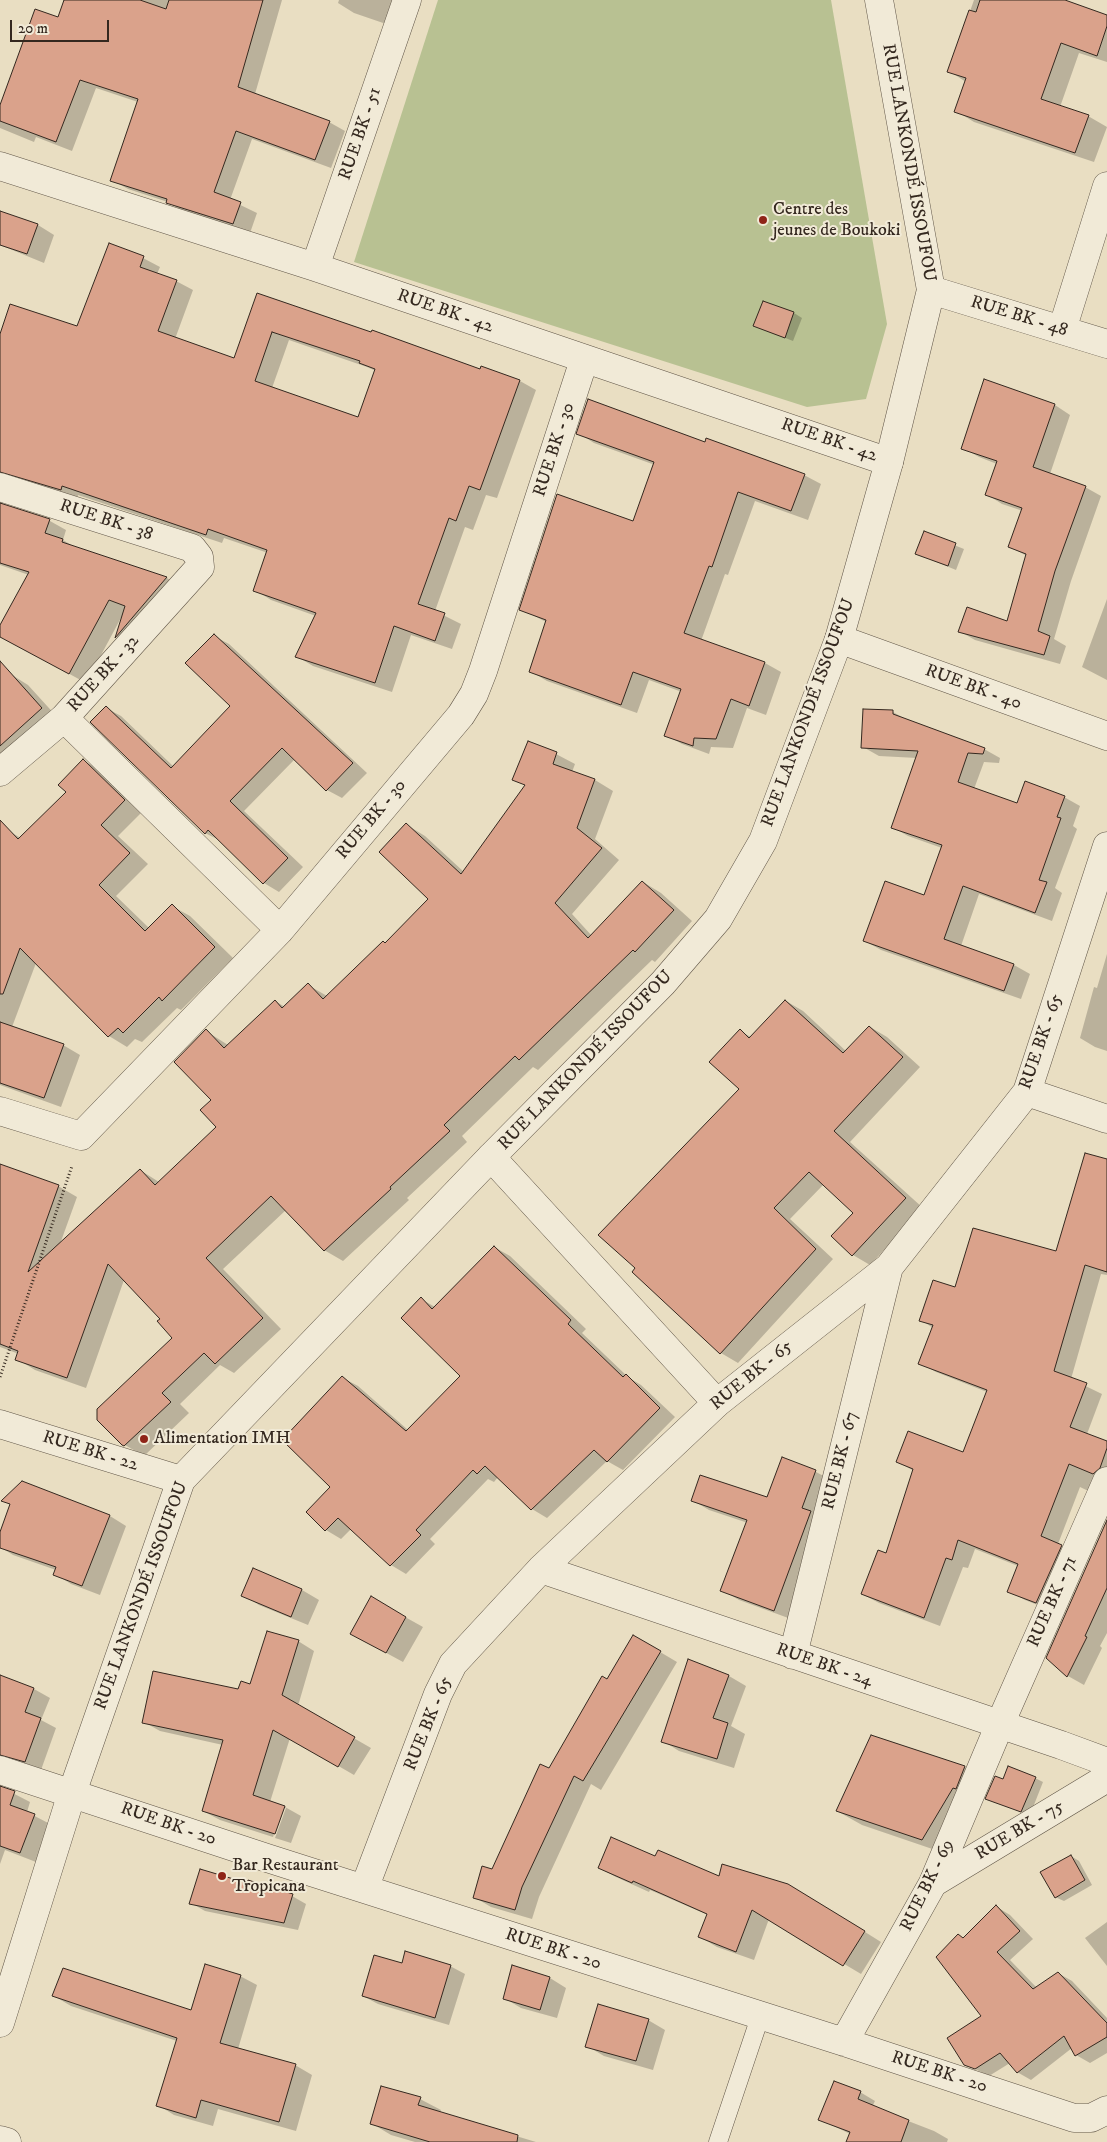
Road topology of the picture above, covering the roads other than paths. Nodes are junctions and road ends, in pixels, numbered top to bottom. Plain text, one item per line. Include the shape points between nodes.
1 (406, 0) edge
2 (880, 0) edge
3 (0, 166) edge
4 (1107, 186) edge
5 (315, 267) junction
6 (931, 290) junction
7 (1062, 330) junction
8 (1107, 344) edge
9 (584, 360) junction
10 (888, 462) junction
11 (0, 487) edge
12 (200, 568) joint
13 (839, 640) junction
14 (64, 718) junction
15 (1107, 736) edge
16 (0, 772) edge
17 (1107, 846) edge
18 (280, 930) junction
19 (1027, 1092) junction
20 (0, 1111) edge
21 (1107, 1119) edge
22 (491, 1157) junction
23 (888, 1267) junction
24 (717, 1403) junction
25 (0, 1424) edge
26 (181, 1480) junction
27 (1107, 1481) edge
28 (541, 1569) junction
29 (794, 1655) junction
30 (1000, 1724) junction
31 (1107, 1762) edge
32 (0, 1770) edge
33 (1107, 1778) edge
34 (72, 1793) junction
35 (933, 1884) junction
36 (364, 1889) junction
37 (760, 2017) junction
38 (0, 2023) edge
39 (844, 2042) junction
40 (1107, 2110) edge
41 (0, 2140) edge
42 (7, 2142) edge
43 (718, 2142) edge

1 - 5 street, RUE BK - 51
2 - 6 street, RUE LANKONDÉ ISSOUFOU
3 - 5 street, RUE BK - 42
4 - 7 street
5 - 9 street, RUE BK - 42
6 - 7 street, RUE BK - 48
6 - 10 street, RUE LANKONDÉ ISSOUFOU
7 - 8 street, RUE BK - 48
9 - 10 street, RUE BK - 42
9 - 18 street, RUE BK - 30 via 474,694 461,715
10 - 13 street, RUE LANKONDÉ ISSOUFOU
11 - 12 street, RUE BK - 38 via 192,548 199,556
12 - 14 street, RUE BK - 32
13 - 15 street, RUE BK - 40
13 - 22 street, RUE LANKONDÉ ISSOUFOU via 762,841 718,919 663,983
14 - 16 street, RUE BK - 32
14 - 18 street
17 - 19 street, RUE BK - 65
18 - 20 street, RUE BK - 30 via 81,1136
19 - 21 street
19 - 23 street, RUE BK - 65
22 - 24 street
22 - 26 street, RUE LANKONDÉ ISSOUFOU
23 - 24 street, RUE BK - 65
23 - 29 street, RUE BK - 67
24 - 28 street, RUE BK - 65
25 - 26 street, RUE BK - 22
26 - 34 street, RUE LANKONDÉ ISSOUFOU
27 - 30 street, RUE BK - 71
28 - 29 street, RUE BK - 24
28 - 36 street, RUE BK - 65 via 453,1664 438,1694
29 - 30 street, RUE BK - 24
30 - 31 street, RUE BK - 24
30 - 35 street, RUE BK - 69
32 - 34 street, RUE BK - 20
33 - 35 street, RUE BK - 75
34 - 36 street, RUE BK - 20
34 - 38 street, RUE LANKONDÉ ISSOUFOU
35 - 39 street, RUE BK - 69
36 - 37 street, RUE BK - 20
37 - 39 street, RUE BK - 20
37 - 43 lane
39 - 40 street, RUE BK - 20 via 1074,2118 1091,2118
41 - 42 street

